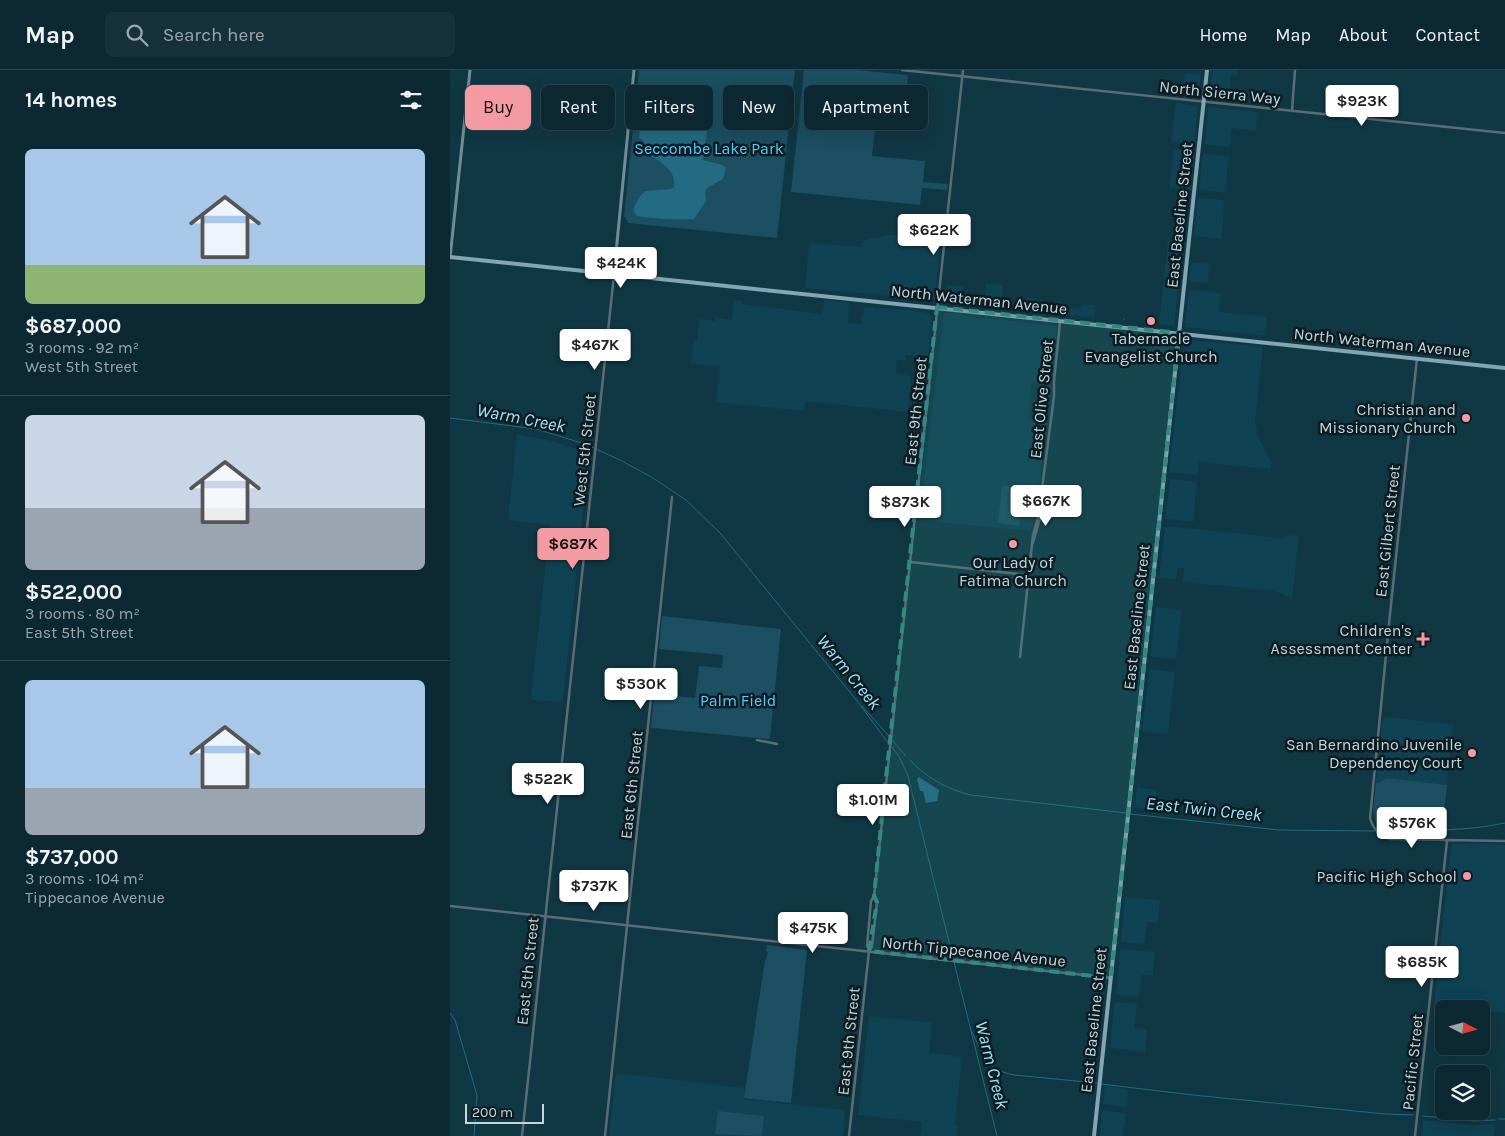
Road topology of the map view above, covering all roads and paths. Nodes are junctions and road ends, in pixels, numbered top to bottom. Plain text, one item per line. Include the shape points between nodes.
1 (470, 70) edge
2 (634, 70) edge
3 (902, 70) edge
4 (963, 70) edge
5 (1207, 70) edge
6 (1295, 70) edge
7 (963, 76) junction
8 (1204, 101) junction
9 (1292, 111) junction
10 (1505, 133) edge
11 (450, 257) edge
12 (614, 273) junction
13 (937, 307) junction
14 (1060, 320) junction
15 (1179, 332) junction
16 (1417, 358) junction
17 (1505, 368) edge
18 (672, 497) dead end
19 (911, 562) junction
20 (1028, 575) junction
21 (1020, 657) dead end
22 (566, 718) joint
23 (757, 740) dead end
24 (777, 744) dead end
25 (1447, 841) junction
26 (1505, 841) edge
27 (874, 896) junction
28 (450, 906) edge
29 (545, 916) junction
30 (627, 925) junction
31 (869, 950) junction
32 (1111, 978) junction
33 (522, 1136) edge
34 (605, 1136) edge
35 (849, 1136) edge
36 (1094, 1136) edge
37 (1415, 1136) edge

1 - 11 main road
2 - 12 main road
3 - 7 street, North Sierra Way
4 - 7 street, East 9th Street
5 - 8 main road, East Baseline Street
6 - 9 street
7 - 8 street, North Sierra Way
7 - 13 street, East 9th Street
8 - 9 street, North Sierra Way
8 - 15 main road, East Baseline Street
9 - 10 street, North Sierra Way
11 - 12 main road, North Waterman Avenue
12 - 13 main road, North Waterman Avenue
12 - 22 street, West 5th Street
13 - 14 main road, North Waterman Avenue
13 - 19 street, East 9th Street
14 - 15 main road, North Waterman Avenue
14 - 20 street, East Olive Street via 1040,509
15 - 16 main road, North Waterman Avenue
15 - 32 main road, East Baseline Street
16 - 17 main road, North Waterman Avenue
16 - 25 street, East Gilbert Street via 1370,811 1373,826 1382,836 1395,840
18 - 30 street, East 6th Street
19 - 20 street
19 - 27 street, East 9th Street
20 - 21 street, East Olive Street
22 - 29 street, East 5th Street
23 - 24 street
25 - 26 street
25 - 37 street, Pacific Street
27 - 31 street, East 9th Street via 877,902
27 - 31 street, East 9th Street via 870,901 866,946
28 - 29 street, North Tippecanoe Avenue
29 - 30 street, North Tippecanoe Avenue
29 - 33 street, East 5th Street
30 - 31 street, North Tippecanoe Avenue
30 - 34 street, East 6th Street
31 - 32 street, North Tippecanoe Avenue
31 - 35 street, East 9th Street
32 - 36 main road, East Baseline Street

